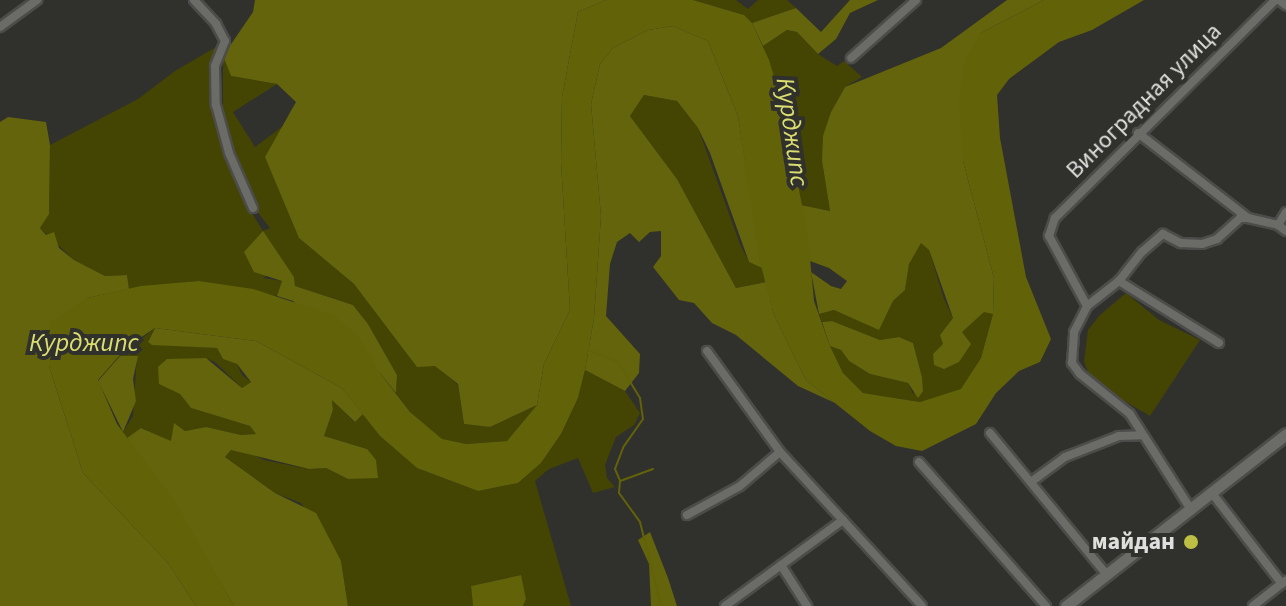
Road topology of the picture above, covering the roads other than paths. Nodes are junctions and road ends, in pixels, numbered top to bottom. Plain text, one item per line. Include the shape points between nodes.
1 (37, 0) edge
2 (194, 0) edge
3 (916, 0) edge
4 (1277, 0) edge
5 (1286, 5) edge
6 (0, 27) edge
7 (851, 58) dead end
8 (1138, 133) junction
9 (253, 208) dead end
10 (1286, 212) edge
11 (1248, 218) junction
12 (1282, 228) edge
13 (1119, 281) junction
14 (1087, 306) junction
15 (1219, 343) dead end
16 (707, 351) dead end
17 (990, 433) dead end
18 (1286, 434) edge
19 (1142, 435) junction
20 (780, 452) junction
21 (919, 462) dead end
22 (1031, 482) junction
23 (1211, 492) junction
24 (1190, 508) junction
25 (687, 515) dead end
26 (843, 520) junction
27 (781, 565) junction
28 (1107, 575) junction
29 (1284, 582) edge
30 (725, 606) edge
31 (807, 606) edge
32 (922, 606) edge
33 (1046, 606) edge
34 (1066, 606) edge
35 (1253, 606) edge

1 - 6 street
2 - 9 street via 225,41 215,66 216,105
3 - 7 street
4 - 5 street
4 - 8 street, Виноградная улица
8 - 11 street
8 - 14 street, Виноградная улица via 1055,218 1049,236
10 - 12 street
11 - 12 street
11 - 13 street via 1202,244 1181,243 1163,234
13 - 14 street
13 - 15 street
14 - 19 street via 1074,332 1072,363 1119,403
16 - 20 street
17 - 22 street
18 - 23 main road
19 - 22 street via 1130,432 1065,457
19 - 24 street
20 - 25 street via 740,486
20 - 26 street
21 - 33 street
22 - 28 street
23 - 24 main road
23 - 29 street
24 - 28 main road
26 - 27 street
26 - 32 street
27 - 30 street
27 - 31 street
28 - 34 main road
29 - 35 street

